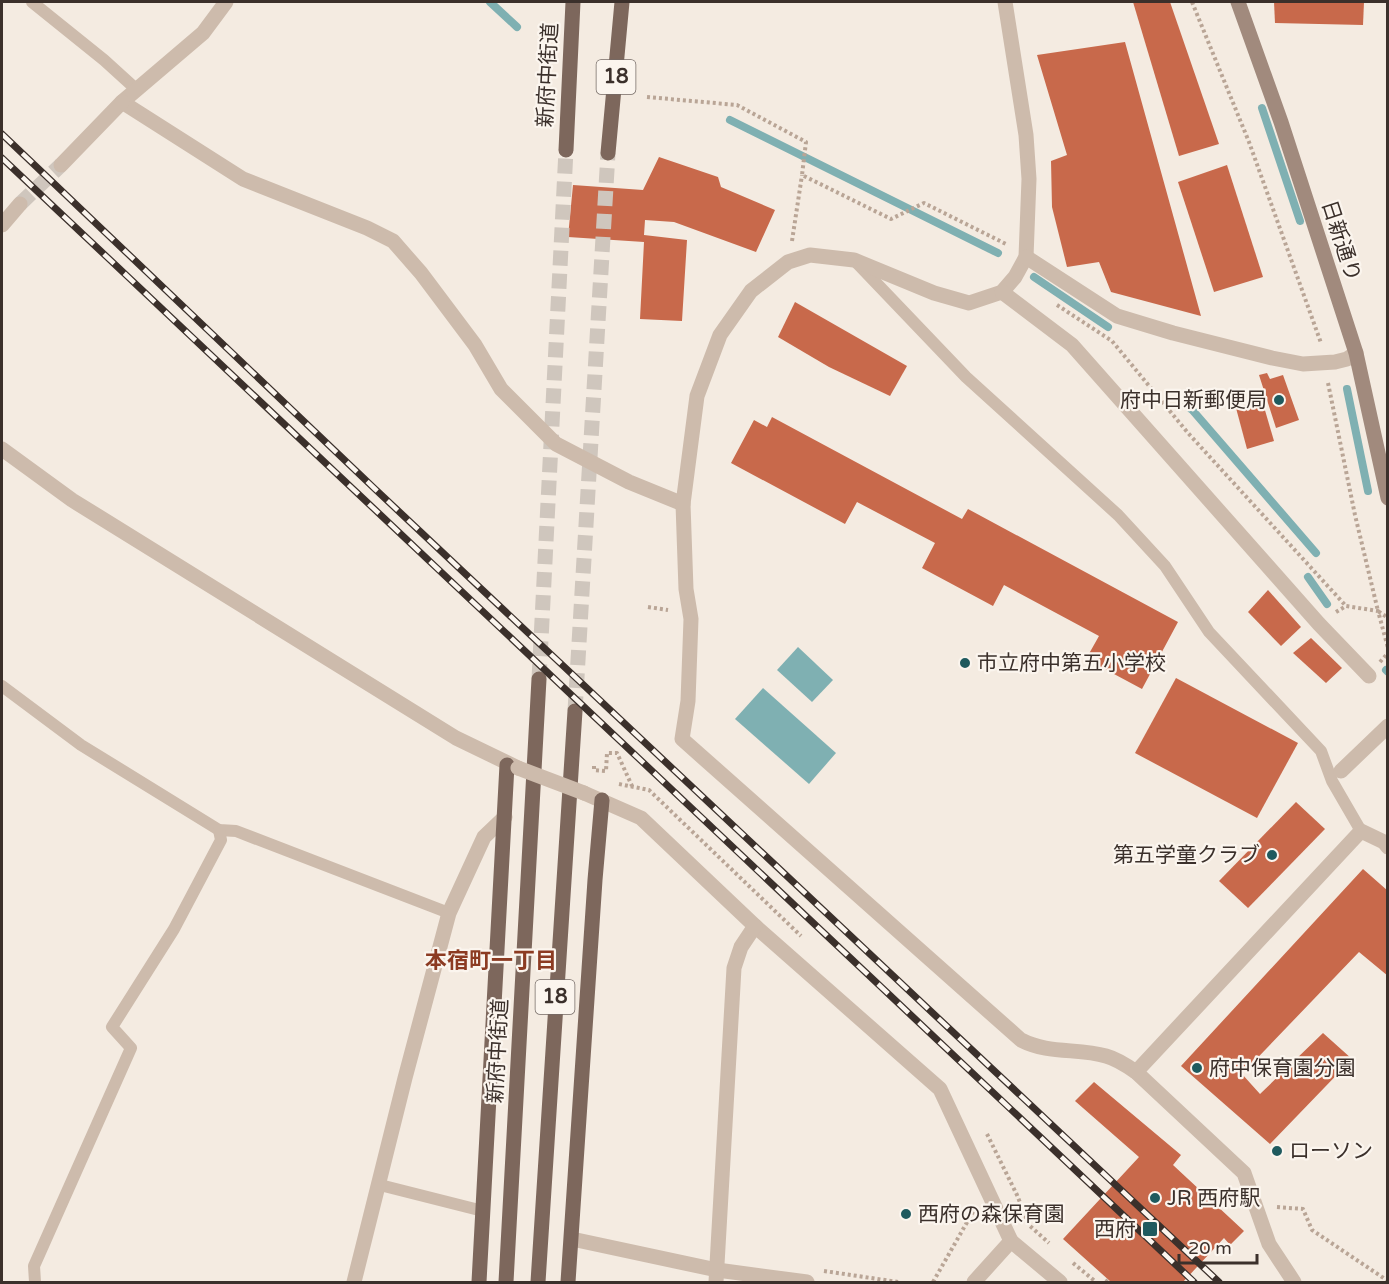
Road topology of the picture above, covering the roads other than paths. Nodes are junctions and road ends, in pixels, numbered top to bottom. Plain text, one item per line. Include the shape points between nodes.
1 (32, 2) edge
2 (226, 2) edge
3 (573, 2) edge
4 (622, 2) edge
5 (1005, 2) edge
6 (1238, 2) edge
7 (137, 90) junction
8 (122, 102) junction
9 (566, 150) tunnel mouth
10 (608, 153) tunnel mouth
11 (61, 165) tunnel mouth
12 (20, 204) tunnel mouth
13 (2, 225) edge
14 (1026, 257) junction
15 (854, 260) junction
16 (1002, 292) junction
17 (1341, 359) junction
18 (2, 449) edge
19 (1388, 498) edge
20 (683, 504) junction
21 (1369, 676) dead end
22 (539, 679) tunnel mouth
23 (2, 686) edge
24 (575, 711) tunnel mouth
25 (1388, 726) edge
26 (513, 766) junction
27 (1341, 771) dead end
28 (602, 800) junction
29 (505, 817) junction
30 (219, 830) junction
31 (1361, 831) junction
32 (1388, 847) edge
33 (449, 913) junction
34 (755, 926) junction
35 (1136, 1072) junction
36 (380, 1185) junction
37 (483, 1211) junction
38 (572, 1239) junction
39 (1011, 1241) junction
40 (717, 1276) edge
41 (982, 1280) edge
42 (35, 1282) edge
43 (354, 1282) edge
44 (478, 1282) edge
45 (506, 1282) edge
46 (538, 1282) edge
47 (568, 1282) edge
48 (807, 1282) edge
49 (1060, 1282) edge
50 (1294, 1282) edge

1 - 7 lane
2 - 7 street via 203,33
3 - 9 main road, 新府中街道 / 18
4 - 10 main road, 18
5 - 14 street via 1026,135
6 - 17 street, 日新通り via 1281,122
7 - 8 street
8 - 11 street
8 - 20 street via 243,178 393,241 468,336 501,389 556,444 629,482
12 - 13 street
14 - 16 street
14 - 17 street via 1117,316 1303,364
15 - 16 street via 969,303
15 - 20 street via 810,255 788,262 751,291 720,335 697,396
15 - 31 lane via 966,377 1118,515 1165,566 1209,632 1321,751 1332,781
16 - 21 street via 1072,345
17 - 19 street, 日新通り
18 - 26 street via 72,500 456,738
20 - 35 street via 691,619 688,701 682,739 1021,1040 1043,1049 1103,1055
22 - 45 main road, 新府中街道 / 18
23 - 30 lane via 81,745
24 - 46 main road, 18
25 - 27 street
26 - 28 street, bridge
26 - 29 main road
28 - 34 street via 641,818
28 - 38 main road
29 - 33 street via 484,837
29 - 37 main road
30 - 33 lane via 236,831
30 - 42 lane via 221,840 174,929 112,1027 131,1048 34,1266
31 - 32 street
31 - 35 street
33 - 36 street
34 - 39 street via 940,1089
34 - 40 street via 741,947 734,968
35 - 50 street via 1244,1173 1269,1244
36 - 37 lane
36 - 43 street
37 - 44 main road
38 - 40 street
38 - 47 main road
39 - 41 street
39 - 49 street
40 - 48 street

